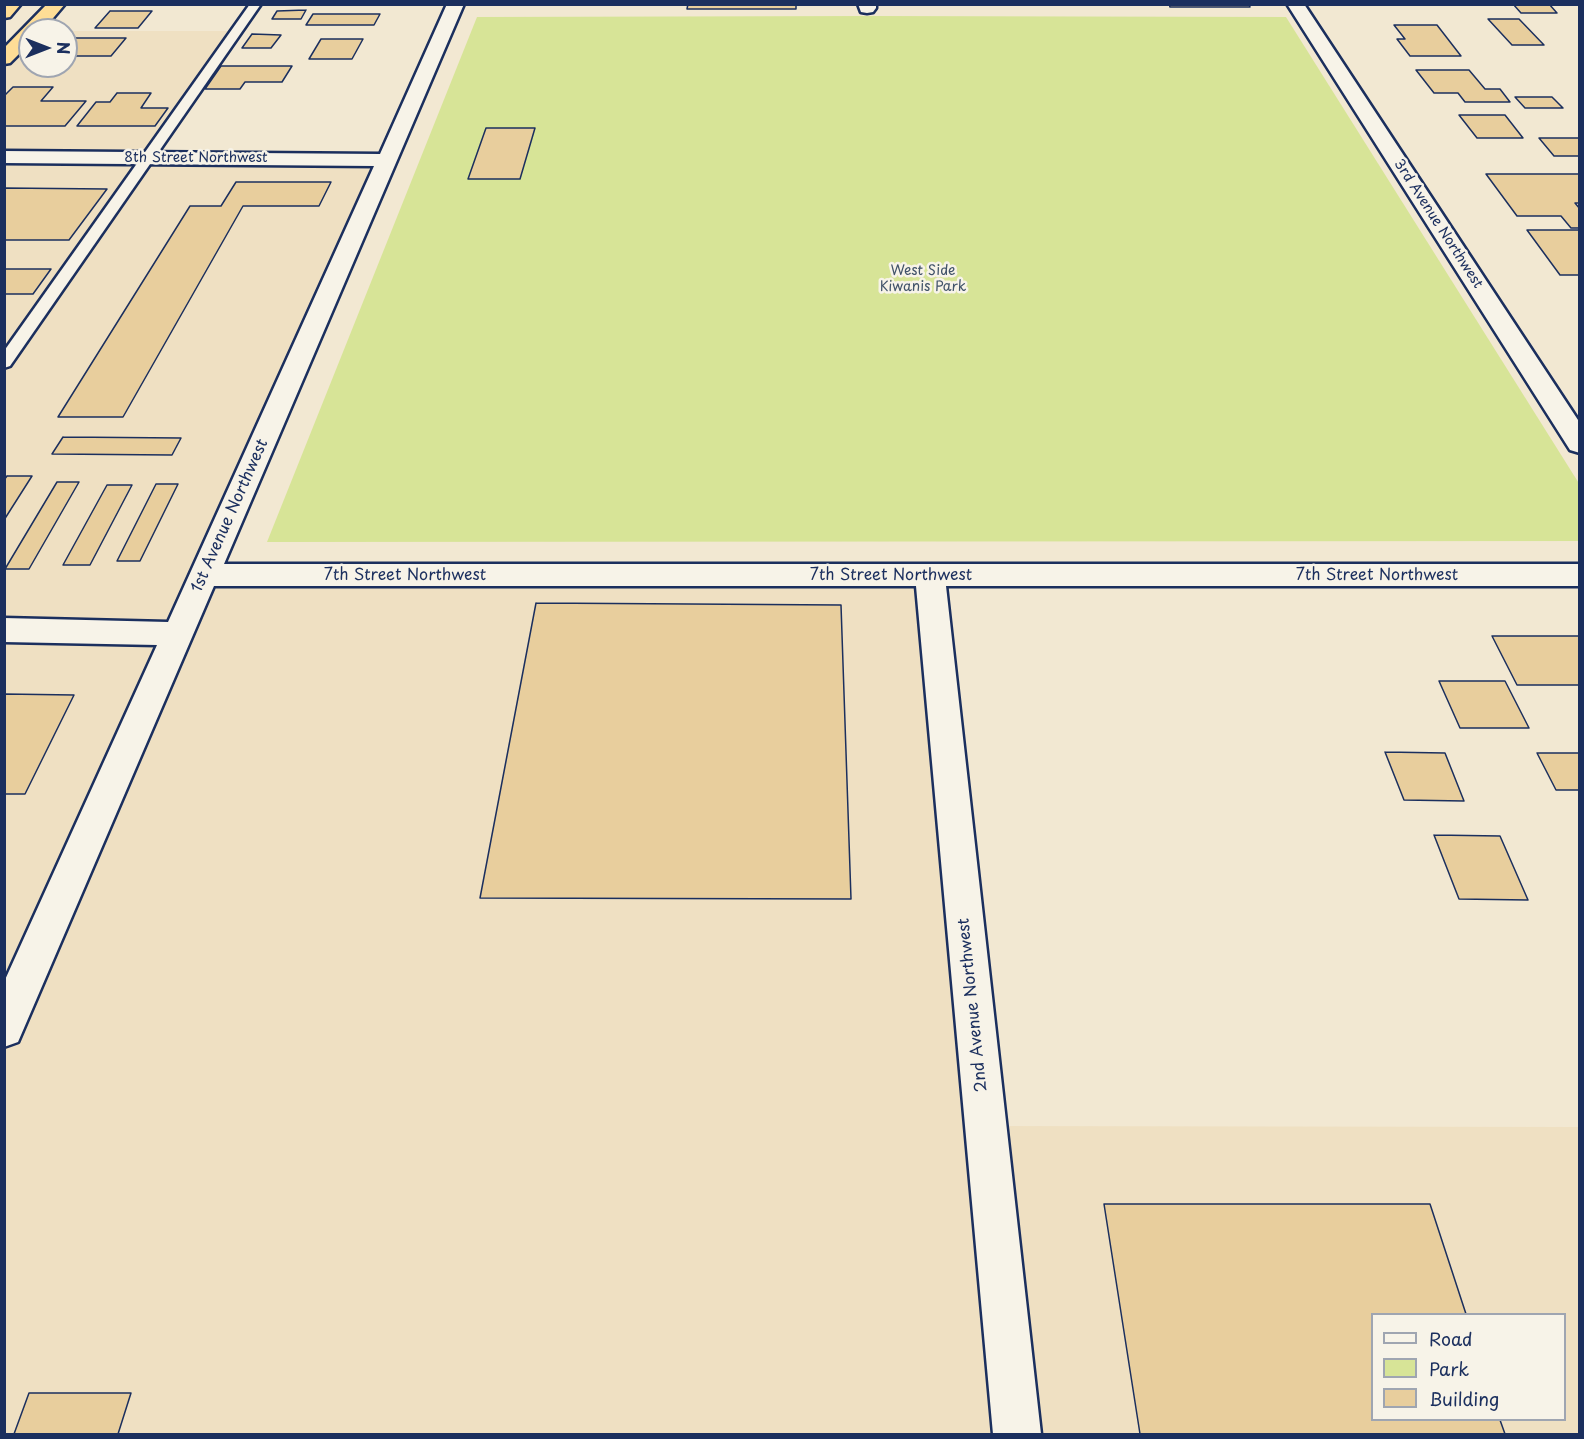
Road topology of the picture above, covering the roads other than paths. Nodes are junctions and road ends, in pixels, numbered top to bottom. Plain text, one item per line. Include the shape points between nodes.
1 (13, 4) edge
2 (57, 4) edge
3 (256, 4) edge
4 (456, 4) edge
5 (1295, 4) edge
6 (4, 13) edge
7 (44, 18) edge
8 (18, 44) edge
9 (4, 59) edge
10 (4, 157) edge
11 (149, 158) junction
12 (387, 160) junction
13 (4, 363) edge
14 (1580, 444) edge
15 (203, 575) junction
16 (930, 576) junction
17 (1580, 576) edge
18 (4, 630) edge
19 (178, 634) junction
20 (4, 1028) edge
21 (1017, 1434) edge

1 - 6 highway
2 - 7 highway
3 - 11 lane
4 - 12 street, 1st Avenue Northwest
5 - 14 street, 3rd Avenue Northwest
8 - 9 highway
10 - 11 street, 8th Street Northwest
11 - 12 street, 8th Street Northwest
11 - 13 lane
12 - 15 street, 1st Avenue Northwest
15 - 16 street, 7th Street Northwest
15 - 19 street, 1st Avenue Northwest
16 - 17 street, 7th Street Northwest
16 - 21 street, 2nd Avenue Northwest
18 - 19 street
19 - 20 street, 1st Avenue Northwest

